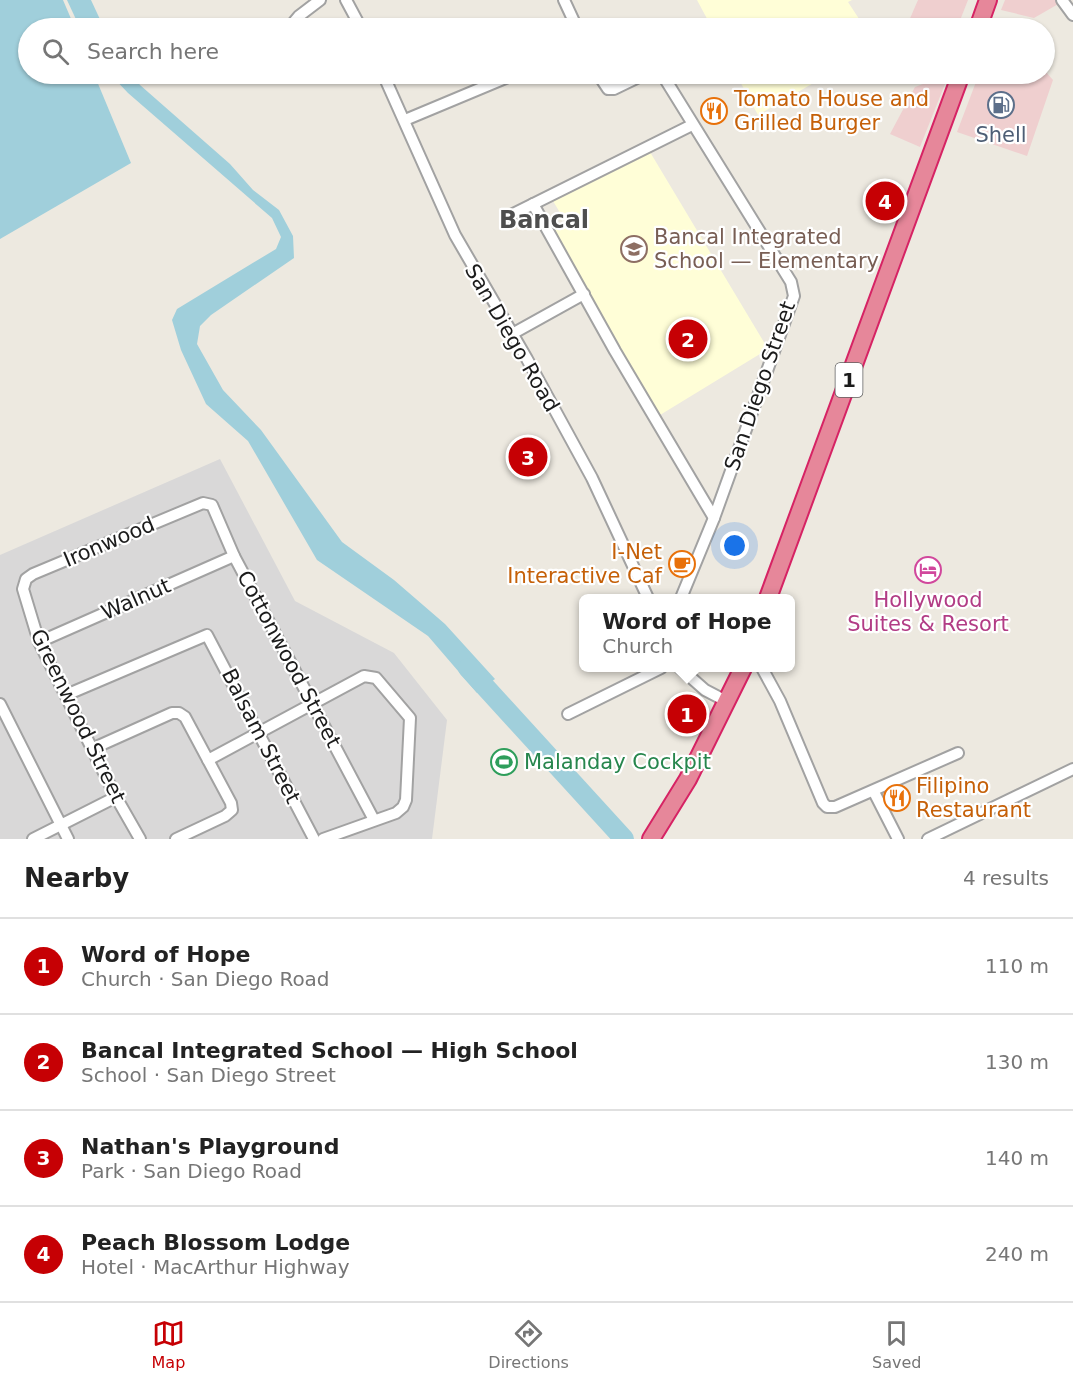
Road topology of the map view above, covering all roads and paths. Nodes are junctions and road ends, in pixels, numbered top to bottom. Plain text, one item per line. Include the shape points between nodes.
1 (320, 0) edge
2 (346, 0) edge
3 (564, 0) edge
4 (988, 0) edge
5 (1062, 0) edge
6 (1073, 15) edge
7 (298, 18) edge
8 (356, 18) edge
9 (572, 18) edge
10 (982, 18) edge
11 (388, 84) edge
12 (491, 84) edge
13 (603, 84) edge
14 (624, 84) edge
15 (668, 84) edge
16 (957, 84) edge
17 (405, 120) junction
18 (692, 124) junction
19 (532, 204) junction
20 (507, 217) dead end
21 (584, 294) junction
22 (512, 333) junction
23 (203, 503) joint
24 (714, 518) junction
25 (234, 556) junction
26 (23, 589) joint
27 (646, 594) edge
28 (683, 594) edge
29 (769, 594) edge
30 (39, 642) junction
31 (653, 672) edge
32 (685, 672) edge
33 (741, 672) edge
34 (764, 672) edge
35 (66, 695) junction
36 (728, 702) junction
37 (313, 703) junction
38 (0, 704) edge
39 (568, 714) dead end
40 (259, 732) junction
41 (94, 748) junction
42 (958, 753) dead end
43 (208, 760) junction
44 (1073, 769) edge
45 (874, 792) junction
46 (117, 797) junction
47 (374, 820) junction
48 (61, 825) junction
49 (33, 839) edge
50 (68, 839) edge
51 (140, 839) edge
52 (176, 839) edge
53 (314, 839) edge
54 (323, 839) edge
55 (651, 839) edge
56 (898, 839) edge
57 (928, 839) edge

1 - 7 street
2 - 8 street
3 - 9 street
4 - 10 highway
5 - 6 street
11 - 17 street, San Diego Road
12 - 17 street
13 - 14 street via 614,89
15 - 18 street, San Diego Street
16 - 29 highway, 1
17 - 22 street, San Diego Road via 455,236
18 - 19 street
18 - 24 street, San Diego Street via 791,282 794,296
19 - 20 street
19 - 21 street, San Diego Street
21 - 22 street
21 - 24 street, San Diego Street
22 - 27 street, San Diego Road via 592,478
23 - 25 street, Cottonwood Street via 212,505
23 - 26 street, Ironwood via 33,574 26,579
24 - 28 street, San Diego Street
25 - 30 street, Walnut
25 - 37 street, Cottonwood Street
26 - 30 street, Greenwood Street
30 - 35 street, Greenwood Street
31 - 39 street
32 - 36 street via 705,690
33 - 36 highway
34 - 45 street via 823,803 835,807
35 - 40 street, Balsam Street via 207,634
35 - 41 street, Greenwood Street
36 - 55 highway
37 - 40 street
37 - 47 street, Cottonwood Street
37 - 47 street via 370,675 408,712 406,800 396,813
38 - 48 street
40 - 43 street
40 - 53 street, Balsam Street
41 - 43 street via 179,712
41 - 46 street, Greenwood Street
42 - 45 street
43 - 52 street via 232,810
44 - 57 street
45 - 56 street
46 - 48 street
46 - 51 street, Greenwood Street
47 - 54 street
48 - 49 street
48 - 50 street

